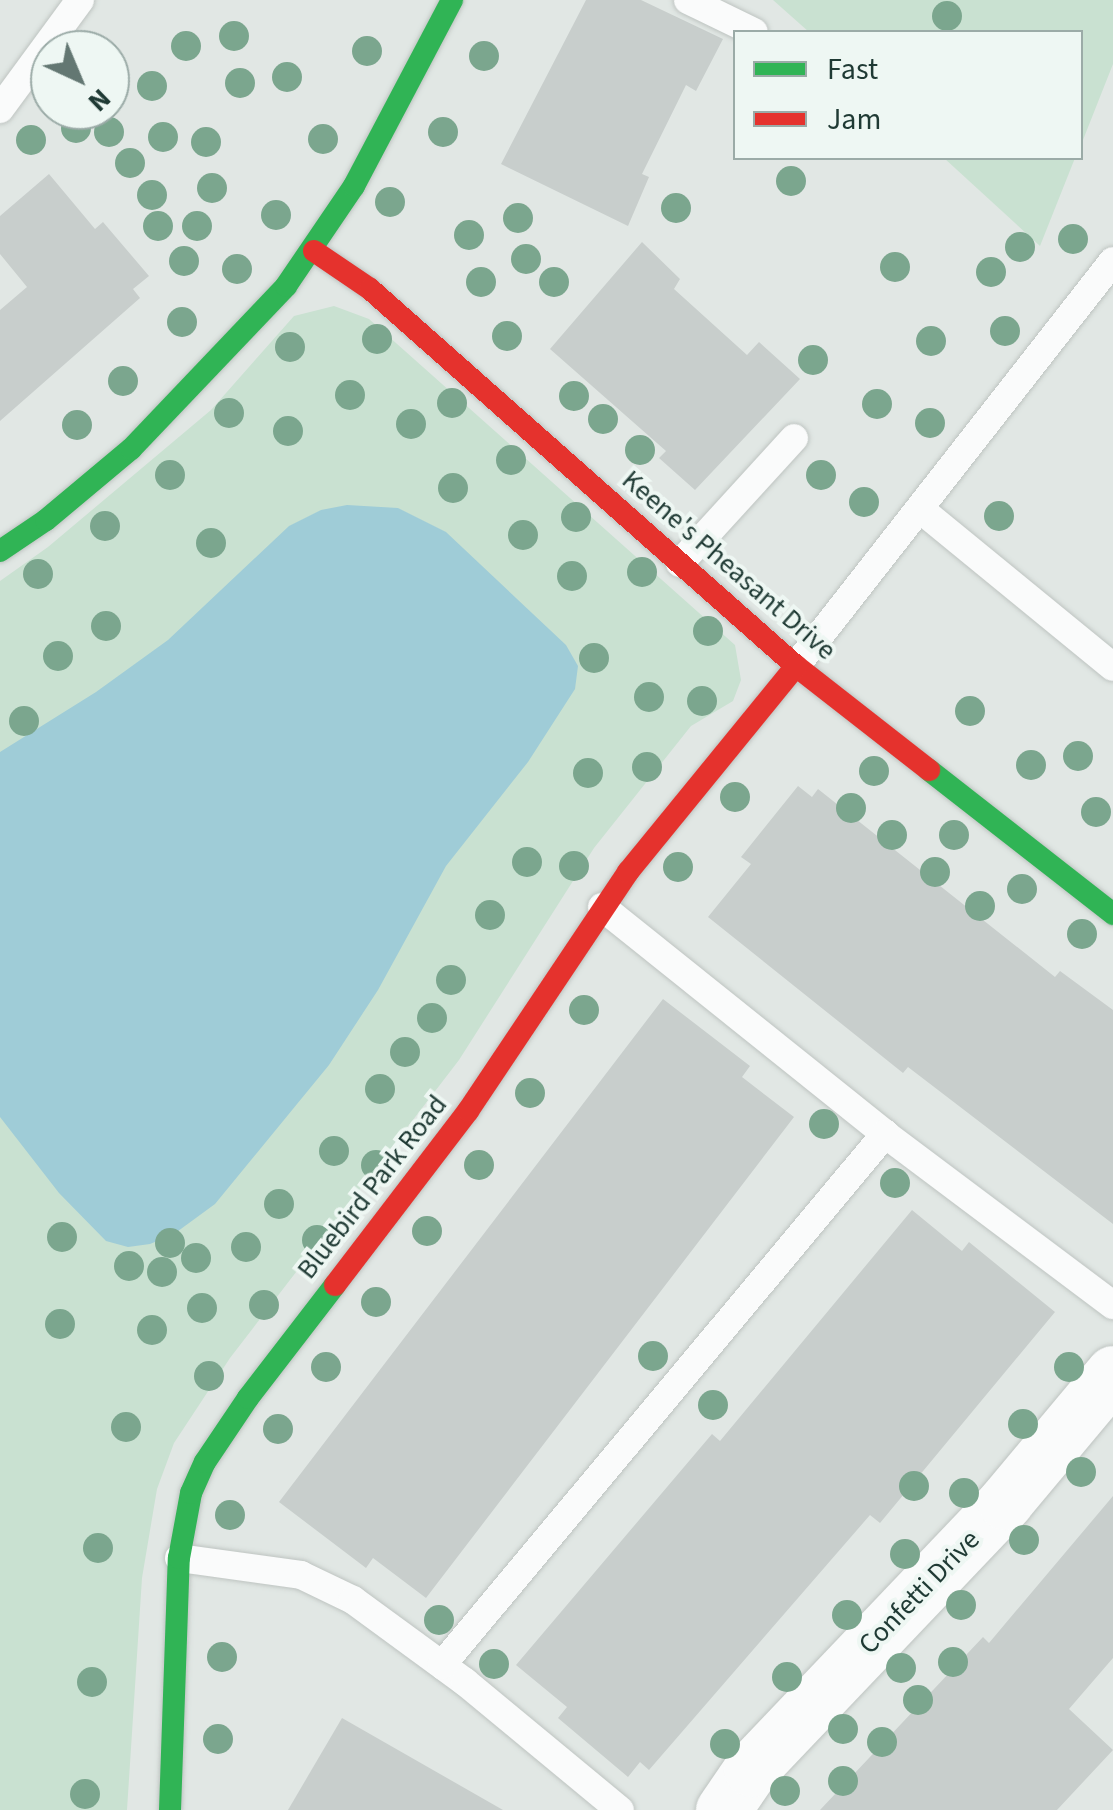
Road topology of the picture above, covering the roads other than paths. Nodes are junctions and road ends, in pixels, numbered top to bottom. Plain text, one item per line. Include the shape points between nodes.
1 (80, 0) edge
2 (452, 0) edge
3 (688, 0) edge
4 (750, 30) edge
5 (0, 108) edge
6 (314, 251) junction
7 (1113, 261) edge
8 (794, 438) dead end
9 (920, 509) junction
10 (0, 551) edge
11 (680, 563) junction
12 (796, 666) junction
13 (1113, 667) edge
14 (602, 908) junction
15 (1113, 914) edge
16 (885, 1134) junction
17 (1113, 1305) edge
18 (1113, 1373) edge
19 (179, 1558) junction
20 (442, 1666) junction
21 (170, 1810) edge
22 (620, 1810) edge
23 (723, 1810) edge

1 - 5 lane
2 - 6 street
3 - 4 lane
6 - 10 street via 240,338 130,449
6 - 11 street, Keene's Pheasant Drive via 370,289
7 - 9 lane
8 - 11 lane
9 - 12 lane
9 - 13 lane
11 - 12 street, Keene's Pheasant Drive
12 - 14 street, Bluebird Park Road
12 - 15 street, Keene's Pheasant Drive
14 - 16 lane
14 - 19 street, Bluebird Park Road via 468,1112 223,1433 192,1493
16 - 17 lane
16 - 20 lane
18 - 23 street, Confetti Drive via 1005,1502 774,1744
19 - 20 lane via 273,1570 327,1586
19 - 21 street, Bluebird Park Road
20 - 22 lane

